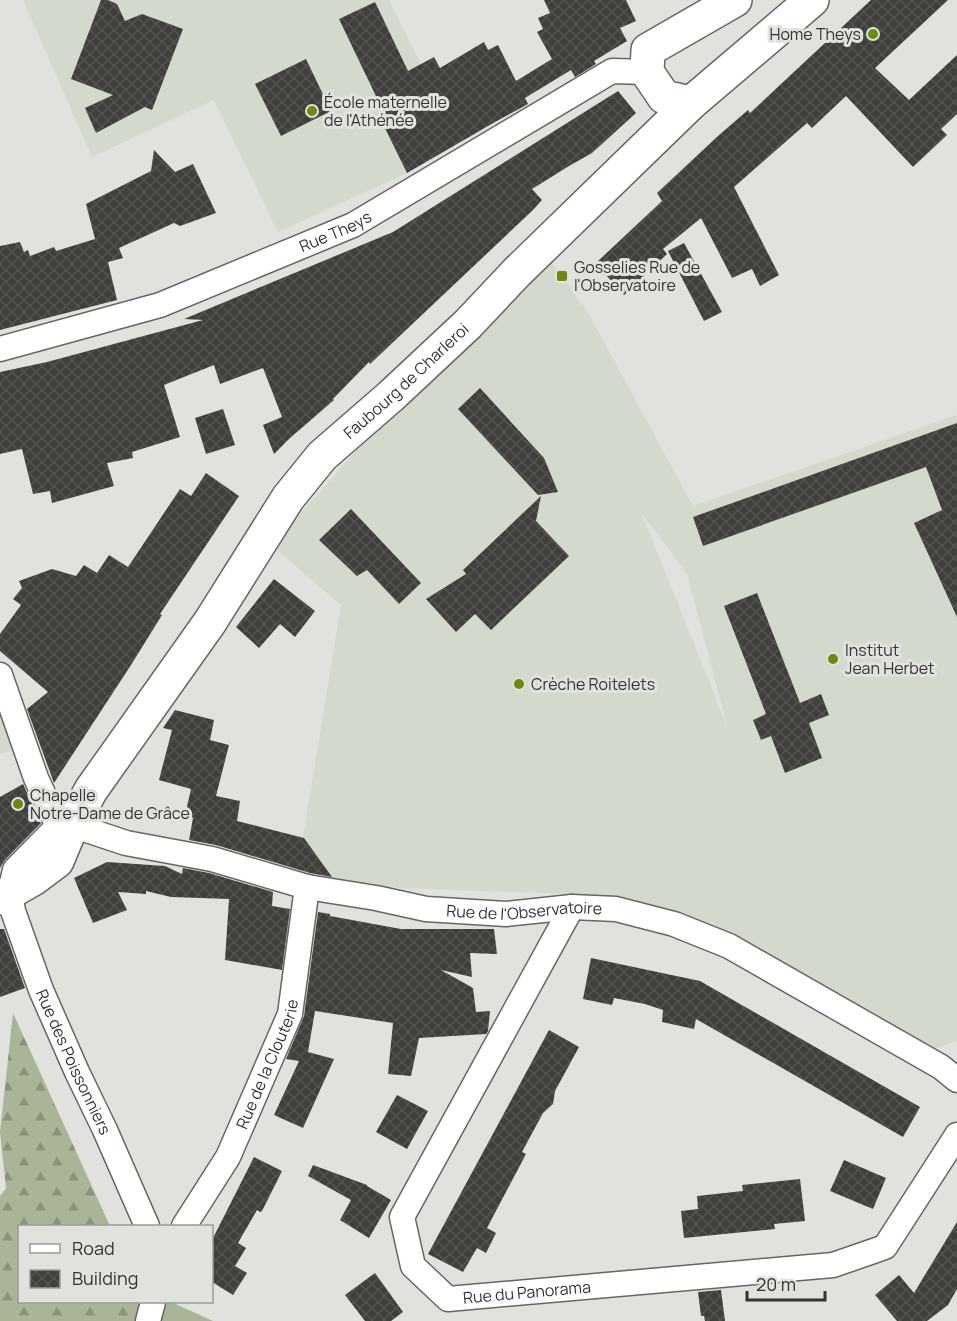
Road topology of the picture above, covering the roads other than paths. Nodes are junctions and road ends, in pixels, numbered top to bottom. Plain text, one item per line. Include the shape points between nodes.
1 (812, 0) edge
2 (726, 5) edge
3 (746, 55) junction
4 (668, 99) junction
5 (0, 349) edge
6 (0, 675) edge
7 (65, 825) junction
8 (307, 887) junction
9 (5, 895) edge
10 (572, 907) junction
11 (957, 1080) edge
12 (957, 1136) edge
13 (146, 1225) edge
14 (185, 1225) edge
15 (153, 1303) edge
16 (148, 1321) edge

1 - 3 main road, Faubourg de Charleroi
2 - 3 main road via 748,33
2 - 4 main road via 648,50
3 - 4 main road, Faubourg de Charleroi
4 - 5 street, Rue Theys via 612,71 353,225 160,305
4 - 7 main road, Faubourg de Charleroi via 468,324 322,456 288,498 210,622
6 - 7 street via 36,778
7 - 8 street, Rue de l'Observatoire via 126,843 212,859
7 - 9 main road, Faubourg de Charleroi via 57,861
8 - 10 street, Rue de l'Observatoire via 426,909 506,914
8 - 14 street, Rue de la Clouterie via 290,1014 228,1157
9 - 13 street, Rue des Poissonniers via 41,990
10 - 11 street, Rue de l'Observatoire via 616,909 674,924 729,946 941,1067
10 - 12 street, Rue du Panorama via 402,1217 413,1266 448,1299 833,1265 885,1247
15 - 16 street

